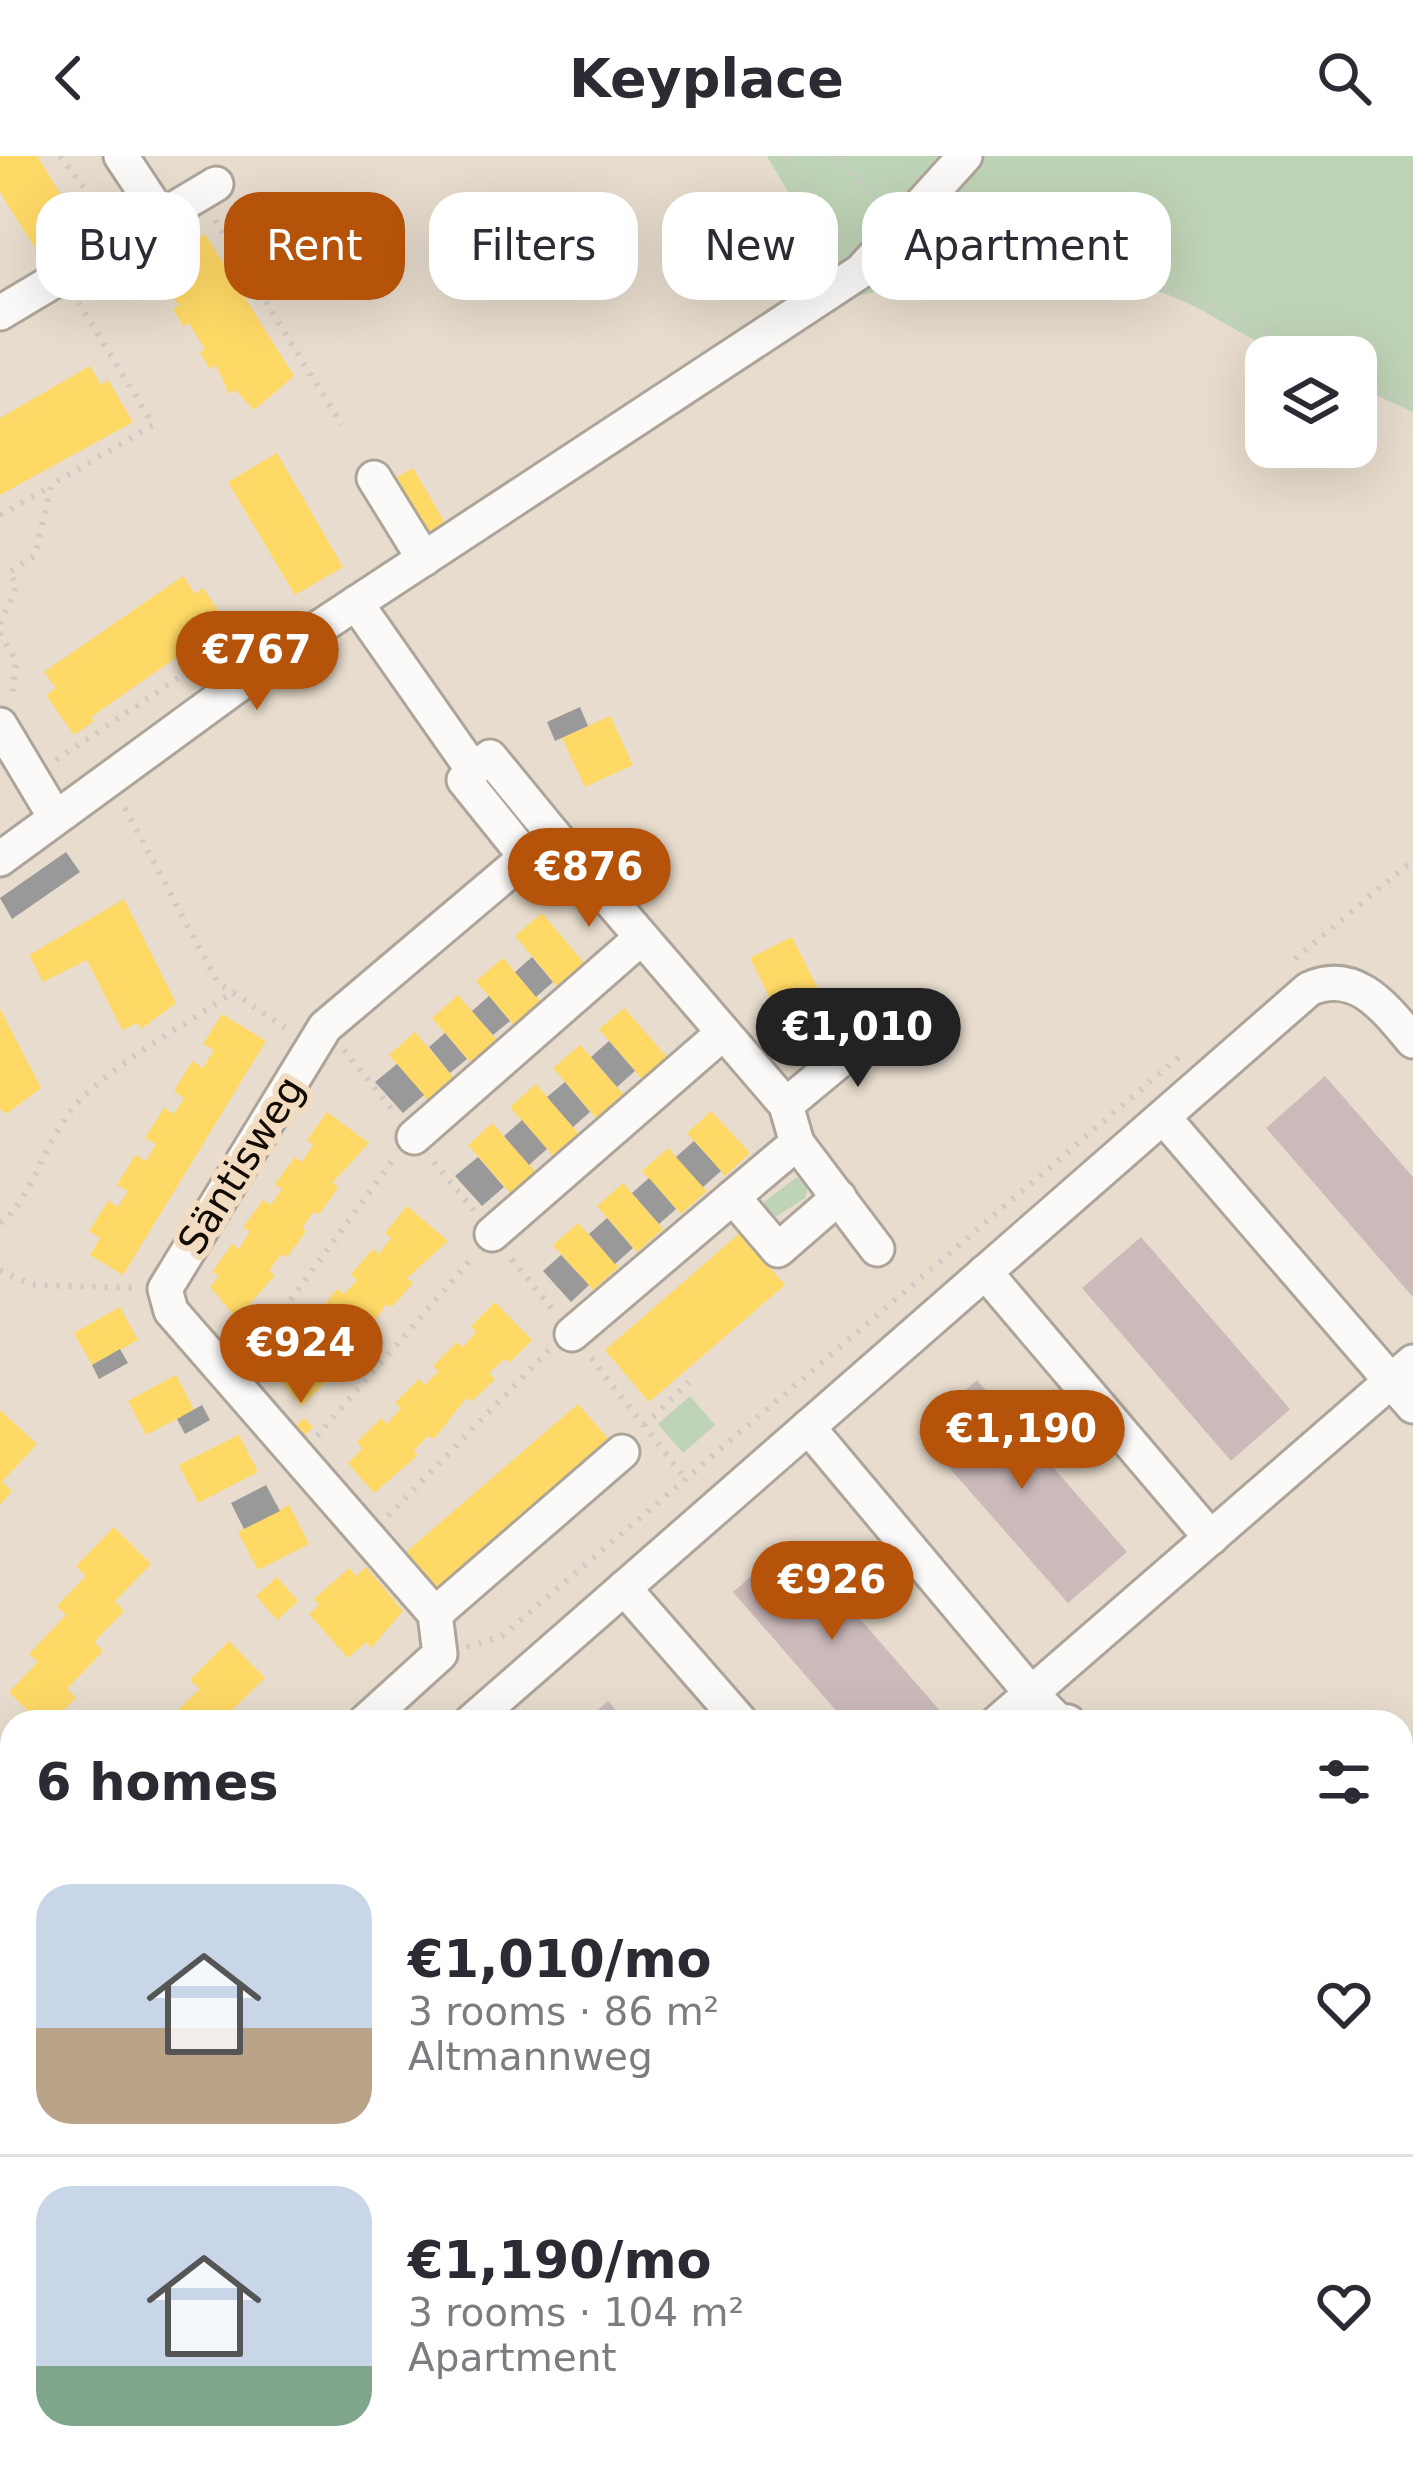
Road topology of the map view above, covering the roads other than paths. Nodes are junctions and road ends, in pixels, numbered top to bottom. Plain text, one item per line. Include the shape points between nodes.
1 (121, 156) edge
2 (965, 156) edge
3 (216, 184) dead end
4 (152, 192) edge
5 (200, 194) edge
6 (36, 291) edge
7 (0, 313) edge
8 (374, 478) dead end
9 (424, 559) junction
10 (356, 603) junction
11 (6, 713) edge
12 (472, 770) junction
13 (55, 817) junction
14 (553, 834) junction
15 (526, 857) junction
16 (0, 859) edge
17 (641, 938) junction
18 (886, 1022) dead end
19 (723, 1033) junction
20 (1413, 1041) edge
21 (786, 1106) junction
22 (1164, 1118) junction
23 (797, 1143) junction
24 (404, 1147) road end
25 (839, 1197) junction
26 (733, 1198) junction
27 (482, 1246) road end
28 (887, 1262) road end
29 (985, 1272) junction
30 (562, 1341) road end
31 (1406, 1383) edge
32 (808, 1427) junction
33 (622, 1452) dead end
34 (1211, 1538) junction
35 (624, 1588) junction
36 (435, 1614) junction
37 (1031, 1693) junction
38 (378, 1710) edge
39 (485, 1710) edge
40 (731, 1710) edge
41 (1012, 1710) edge
42 (1047, 1710) edge

1 - 4 street
2 - 9 street via 861,272
3 - 5 street
6 - 7 street
8 - 9 street
9 - 10 street
10 - 12 street
10 - 13 street
11 - 13 street
12 - 14 street via 490,757
12 - 15 street via 464,780
13 - 16 street
14 - 15 street, Säntisweg
14 - 17 street
15 - 36 street, Säntisweg via 326,1028 165,1289 171,1311
17 - 19 street
17 - 24 street
18 - 21 street
19 - 21 street
19 - 27 street
20 - 22 street via 1353,983 1328,980
21 - 23 street
22 - 29 street
22 - 31 street
23 - 25 street
23 - 26 street
25 - 26 street via 778,1250
25 - 28 street
26 - 30 street
29 - 32 street
29 - 34 street
31 - 34 street
32 - 35 street
32 - 37 street
33 - 36 street
34 - 37 street
35 - 39 street
35 - 40 street
36 - 38 street via 440,1654
37 - 41 street
37 - 42 street

